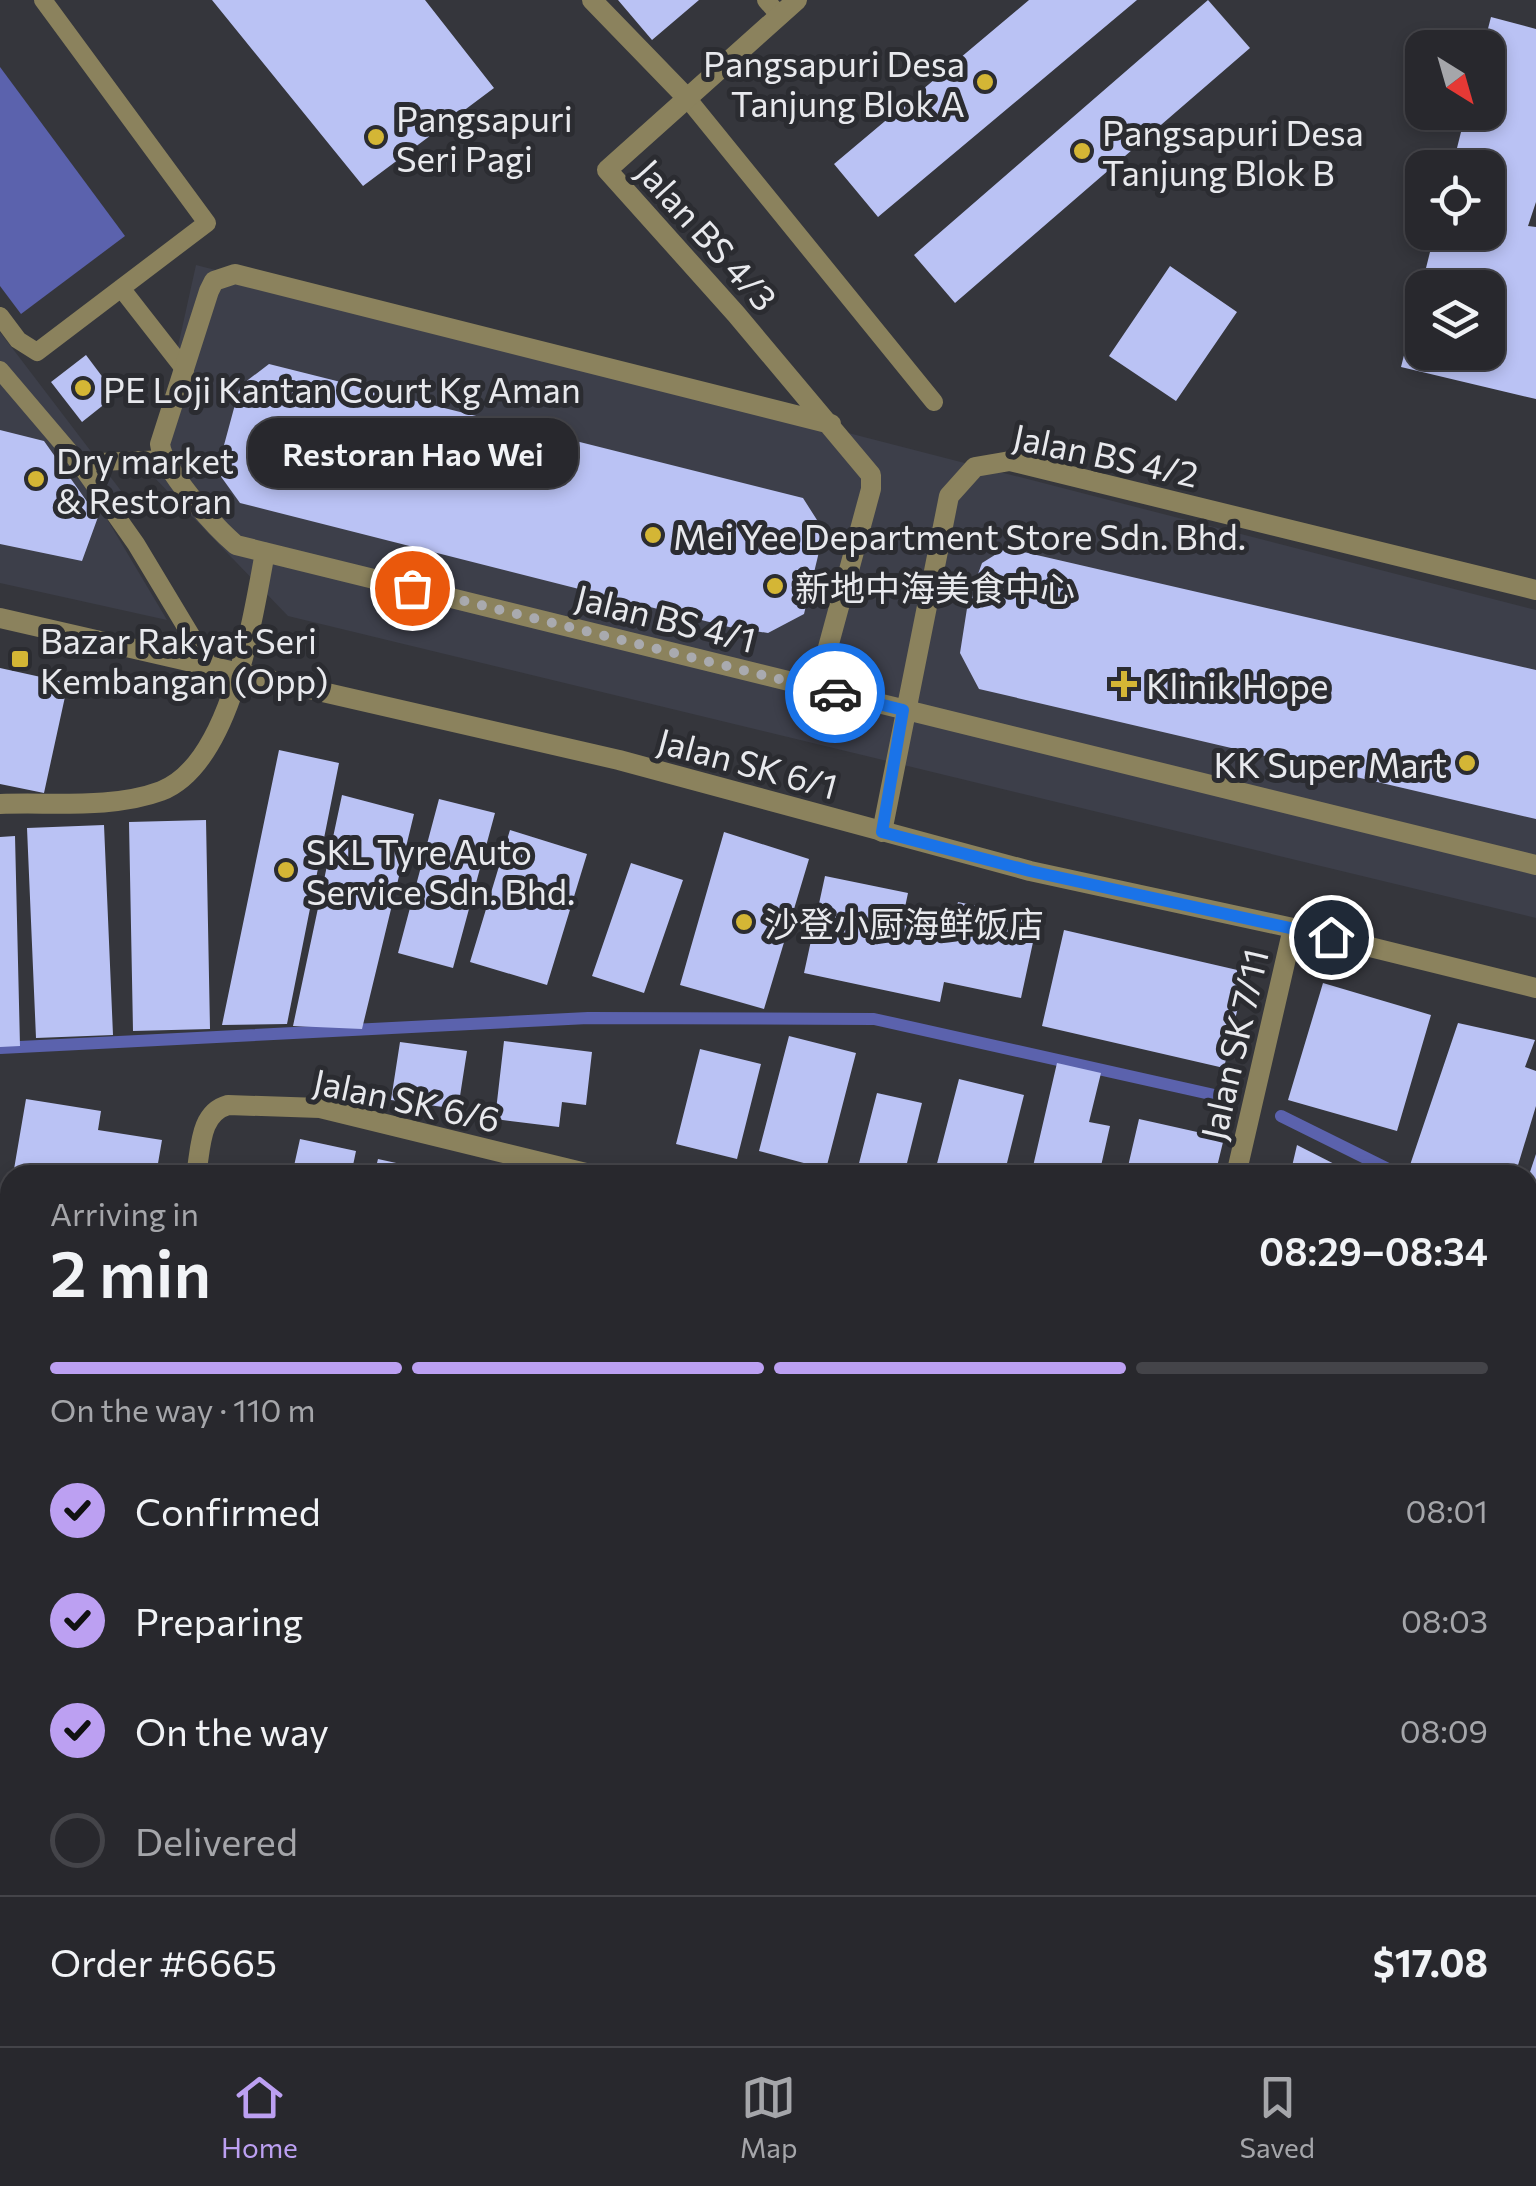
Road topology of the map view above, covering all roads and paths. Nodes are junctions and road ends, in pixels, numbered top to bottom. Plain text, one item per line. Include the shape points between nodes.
1 (44, 0) edge
2 (592, 0) edge
3 (797, 0) edge
4 (773, 8) edge
5 (688, 98) junction
6 (121, 288) junction
7 (0, 316) edge
8 (0, 370) edge
9 (185, 370) junction
10 (934, 402) dead end
11 (831, 424) junction
12 (165, 458) junction
13 (79, 463) junction
14 (265, 552) junction
15 (1536, 590) edge
16 (0, 618) edge
17 (206, 662) junction
18 (243, 671) junction
19 (816, 688) junction
20 (903, 710) junction
21 (0, 804) edge
22 (882, 832) junction
23 (1536, 865) edge
24 (1293, 928) junction
25 (1536, 988) edge
26 (198, 1165) edge
27 (553, 1165) edge
28 (1238, 1165) edge

1 - 6 lane via 207,223
2 - 5 street
3 - 4 street, Jalan BS 4/3
4 - 5 street, Jalan BS 4/3
5 - 10 lane
5 - 11 street, Jalan BS 4/3 via 607,170
6 - 7 lane via 37,352
6 - 9 lane
8 - 13 lane
9 - 11 street via 208,291 214,281 235,274
9 - 12 street via 161,436
11 - 19 street via 872,482
12 - 13 lane
12 - 14 street, Jalan BS 4/1 via 225,535
13 - 17 lane
14 - 18 street
14 - 19 street, Jalan BS 4/1
15 - 20 street, Jalan BS 4/2 via 994,461 975,467 948,496
16 - 17 street, Jalan SK 6/1
17 - 18 street, Jalan SK 6/1
18 - 21 street via 202,754 164,790 134,798
18 - 22 street, Jalan SK 6/1 via 620,760
19 - 20 street, Jalan BS 4/1
20 - 22 street, Jalan BS 4/2
20 - 23 street
22 - 24 street, Jalan SK 6/1
24 - 25 street, Jalan SK 6/1
24 - 28 street, Jalan SK 7/11
26 - 27 street, Jalan SK 6/6 via 206,1124 228,1105 320,1108

